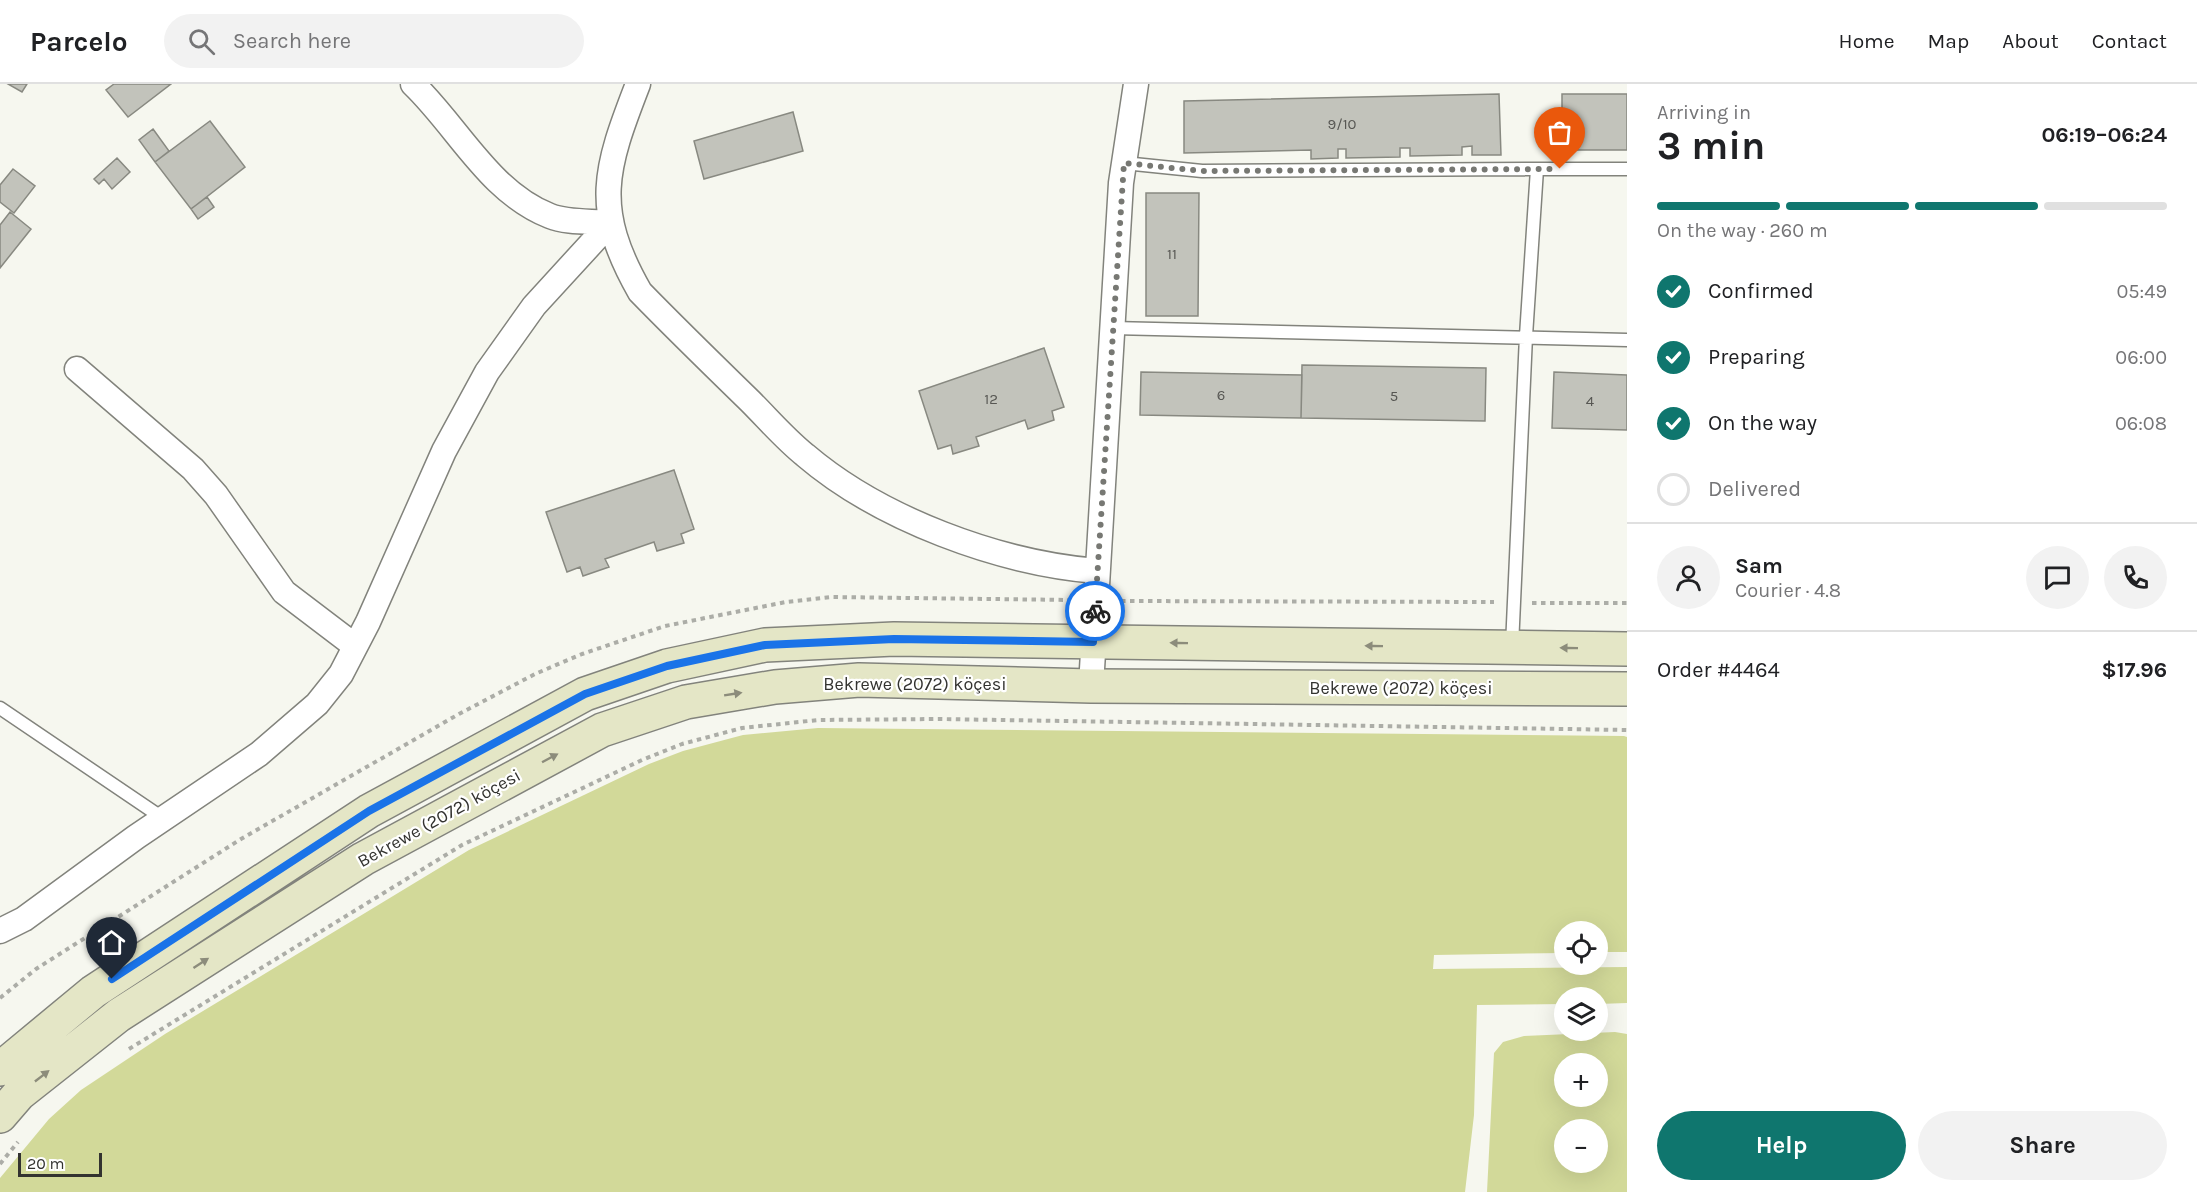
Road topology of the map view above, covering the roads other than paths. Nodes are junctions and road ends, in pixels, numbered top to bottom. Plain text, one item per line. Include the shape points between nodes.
1 (413, 84) edge
2 (638, 84) edge
3 (1136, 84) edge
4 (1124, 163) junction
5 (1537, 169) junction
6 (1627, 169) edge
7 (610, 223) junction
8 (1112, 328) junction
9 (1526, 336) junction
10 (1627, 340) edge
11 (77, 369) dead end
12 (1097, 571) junction
13 (1093, 642) junction
14 (355, 646) junction
15 (1512, 647) junction
16 (1627, 649) edge
17 (1091, 686) junction
18 (1627, 689) edge
19 (0, 708) edge
20 (164, 819) junction
21 (0, 931) edge
22 (0, 1069) edge
23 (12, 1125) edge

1 - 7 street via 475,157 520,200 552,217
2 - 7 street via 614,150 607,195
3 - 4 street
4 - 5 lane via 1202,171
4 - 8 street
5 - 6 lane
5 - 9 lane
7 - 12 street via 622,260 640,292 805,455 845,485 898,514 970,543 1040,562
7 - 14 street via 534,306 487,372 444,451
8 - 9 lane
8 - 12 street
9 - 10 lane
9 - 15 lane
11 - 14 street via 193,469 216,495 284,592
12 - 13 street
15 -> 13 main road, Bekrewe (2072) köçesi
13 - 17 street
13 - 22 main road, Bekrewe (2072) köçesi via 894,639 765,645 667,666 585,694 369,811 93,992
14 - 20 street via 341,674 317,704 259,754
16 -> 15 main road, Bekrewe (2072) köçesi
17 - 18 main road, Bekrewe (2072) köçesi
23 -> 17 main road, Bekrewe (2072) köçesi via 19,1094 119,1015 363,859 602,730 686,702 775,687 859,680
19 - 20 lane
20 - 21 street via 24,919

